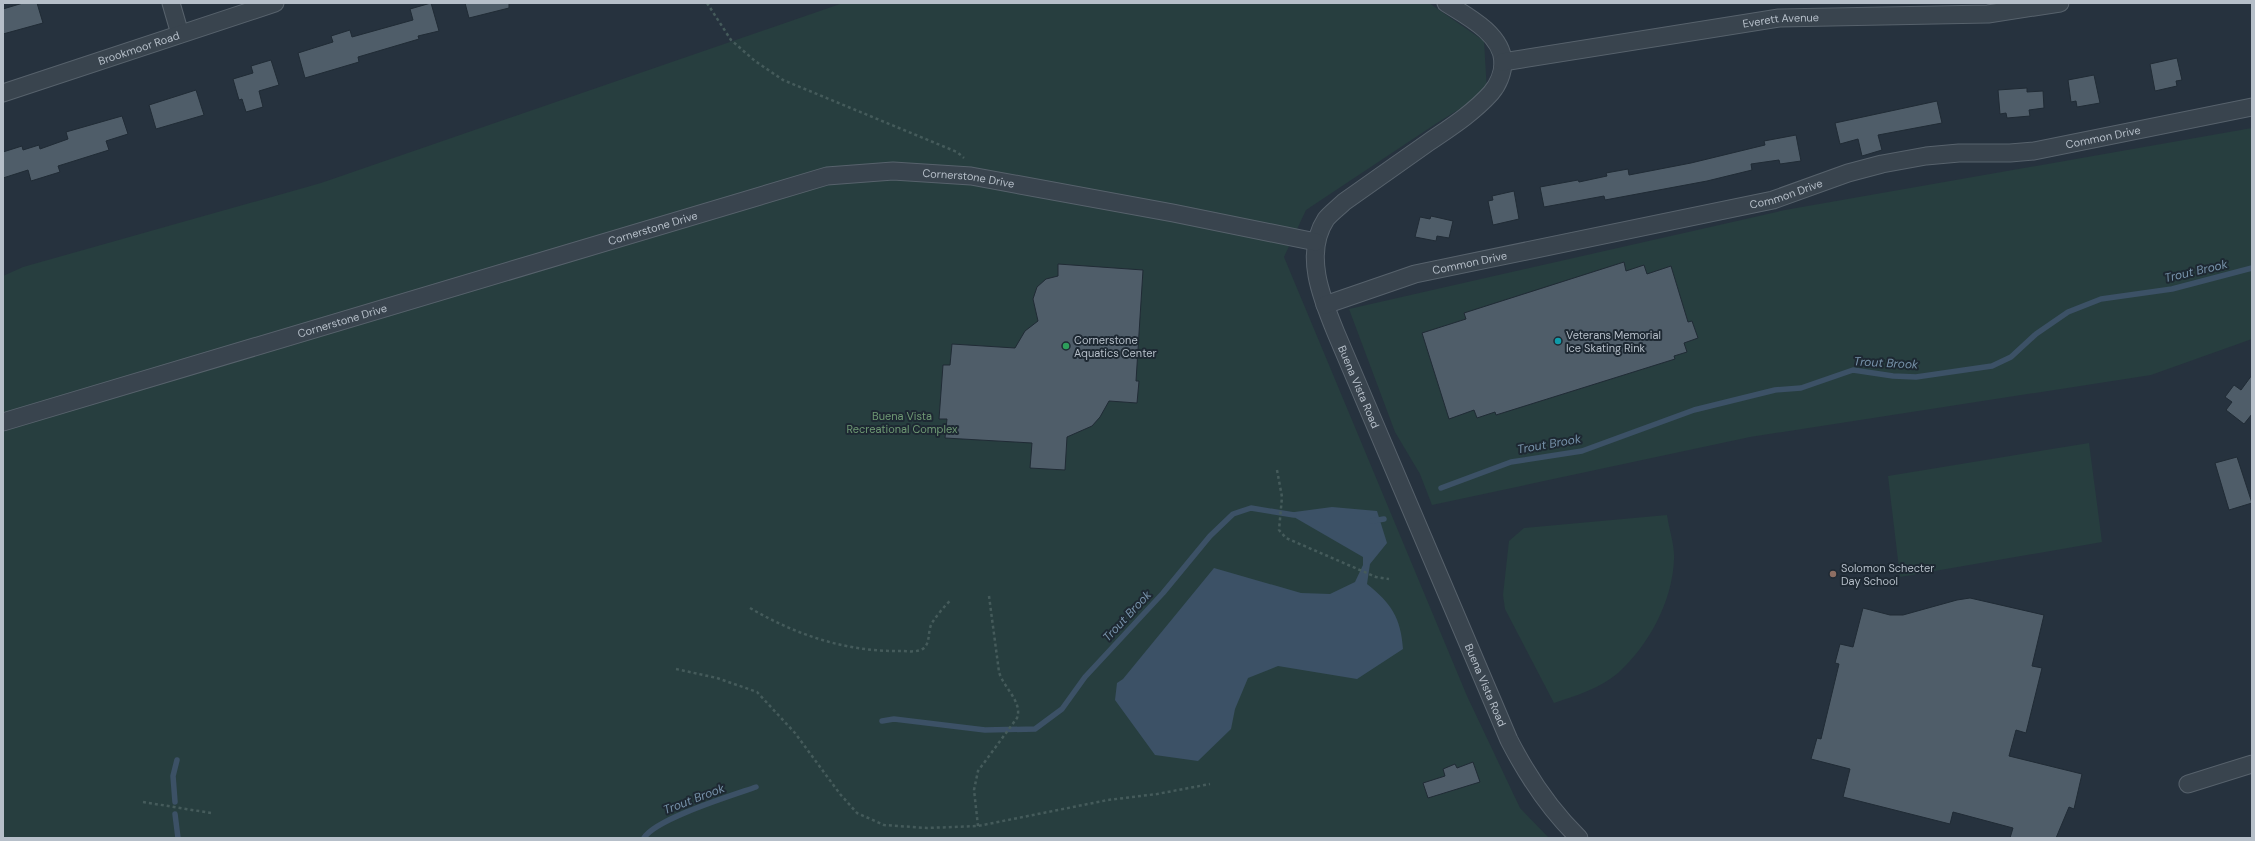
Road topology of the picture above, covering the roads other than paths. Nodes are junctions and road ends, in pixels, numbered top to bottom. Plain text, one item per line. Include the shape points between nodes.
1 (171, 3) edge
2 (275, 3) edge
3 (1446, 3) edge
4 (2060, 3) edge
5 (180, 34) junction
6 (1503, 62) junction
7 (3, 93) edge
8 (2252, 108) edge
9 (1316, 242) junction
10 (1325, 305) junction
11 (3, 422) edge
12 (2252, 764) edge
13 (2188, 784) dead end
14 (1579, 838) edge

1 - 5 street
2 - 5 street, Brookmoor Road
3 - 6 street via 1489,34 1499,46
4 - 6 street, Everett Avenue via 1988,14 1779,18
5 - 7 street, Brookmoor Road
6 - 9 street, Buena Vista Road via 1501,77 1492,92 1471,112 1344,202 1326,218
8 - 10 street, Common Drive via 2034,151 1959,153 1882,164 1848,173 1773,200 1415,274
9 - 10 street, Buena Vista Road via 1316,277
9 - 11 street, Cornerstone Drive via 971,176 893,171 828,176
10 - 14 street, Buena Vista Road via 1510,740 1536,787 1554,812
12 - 13 street

